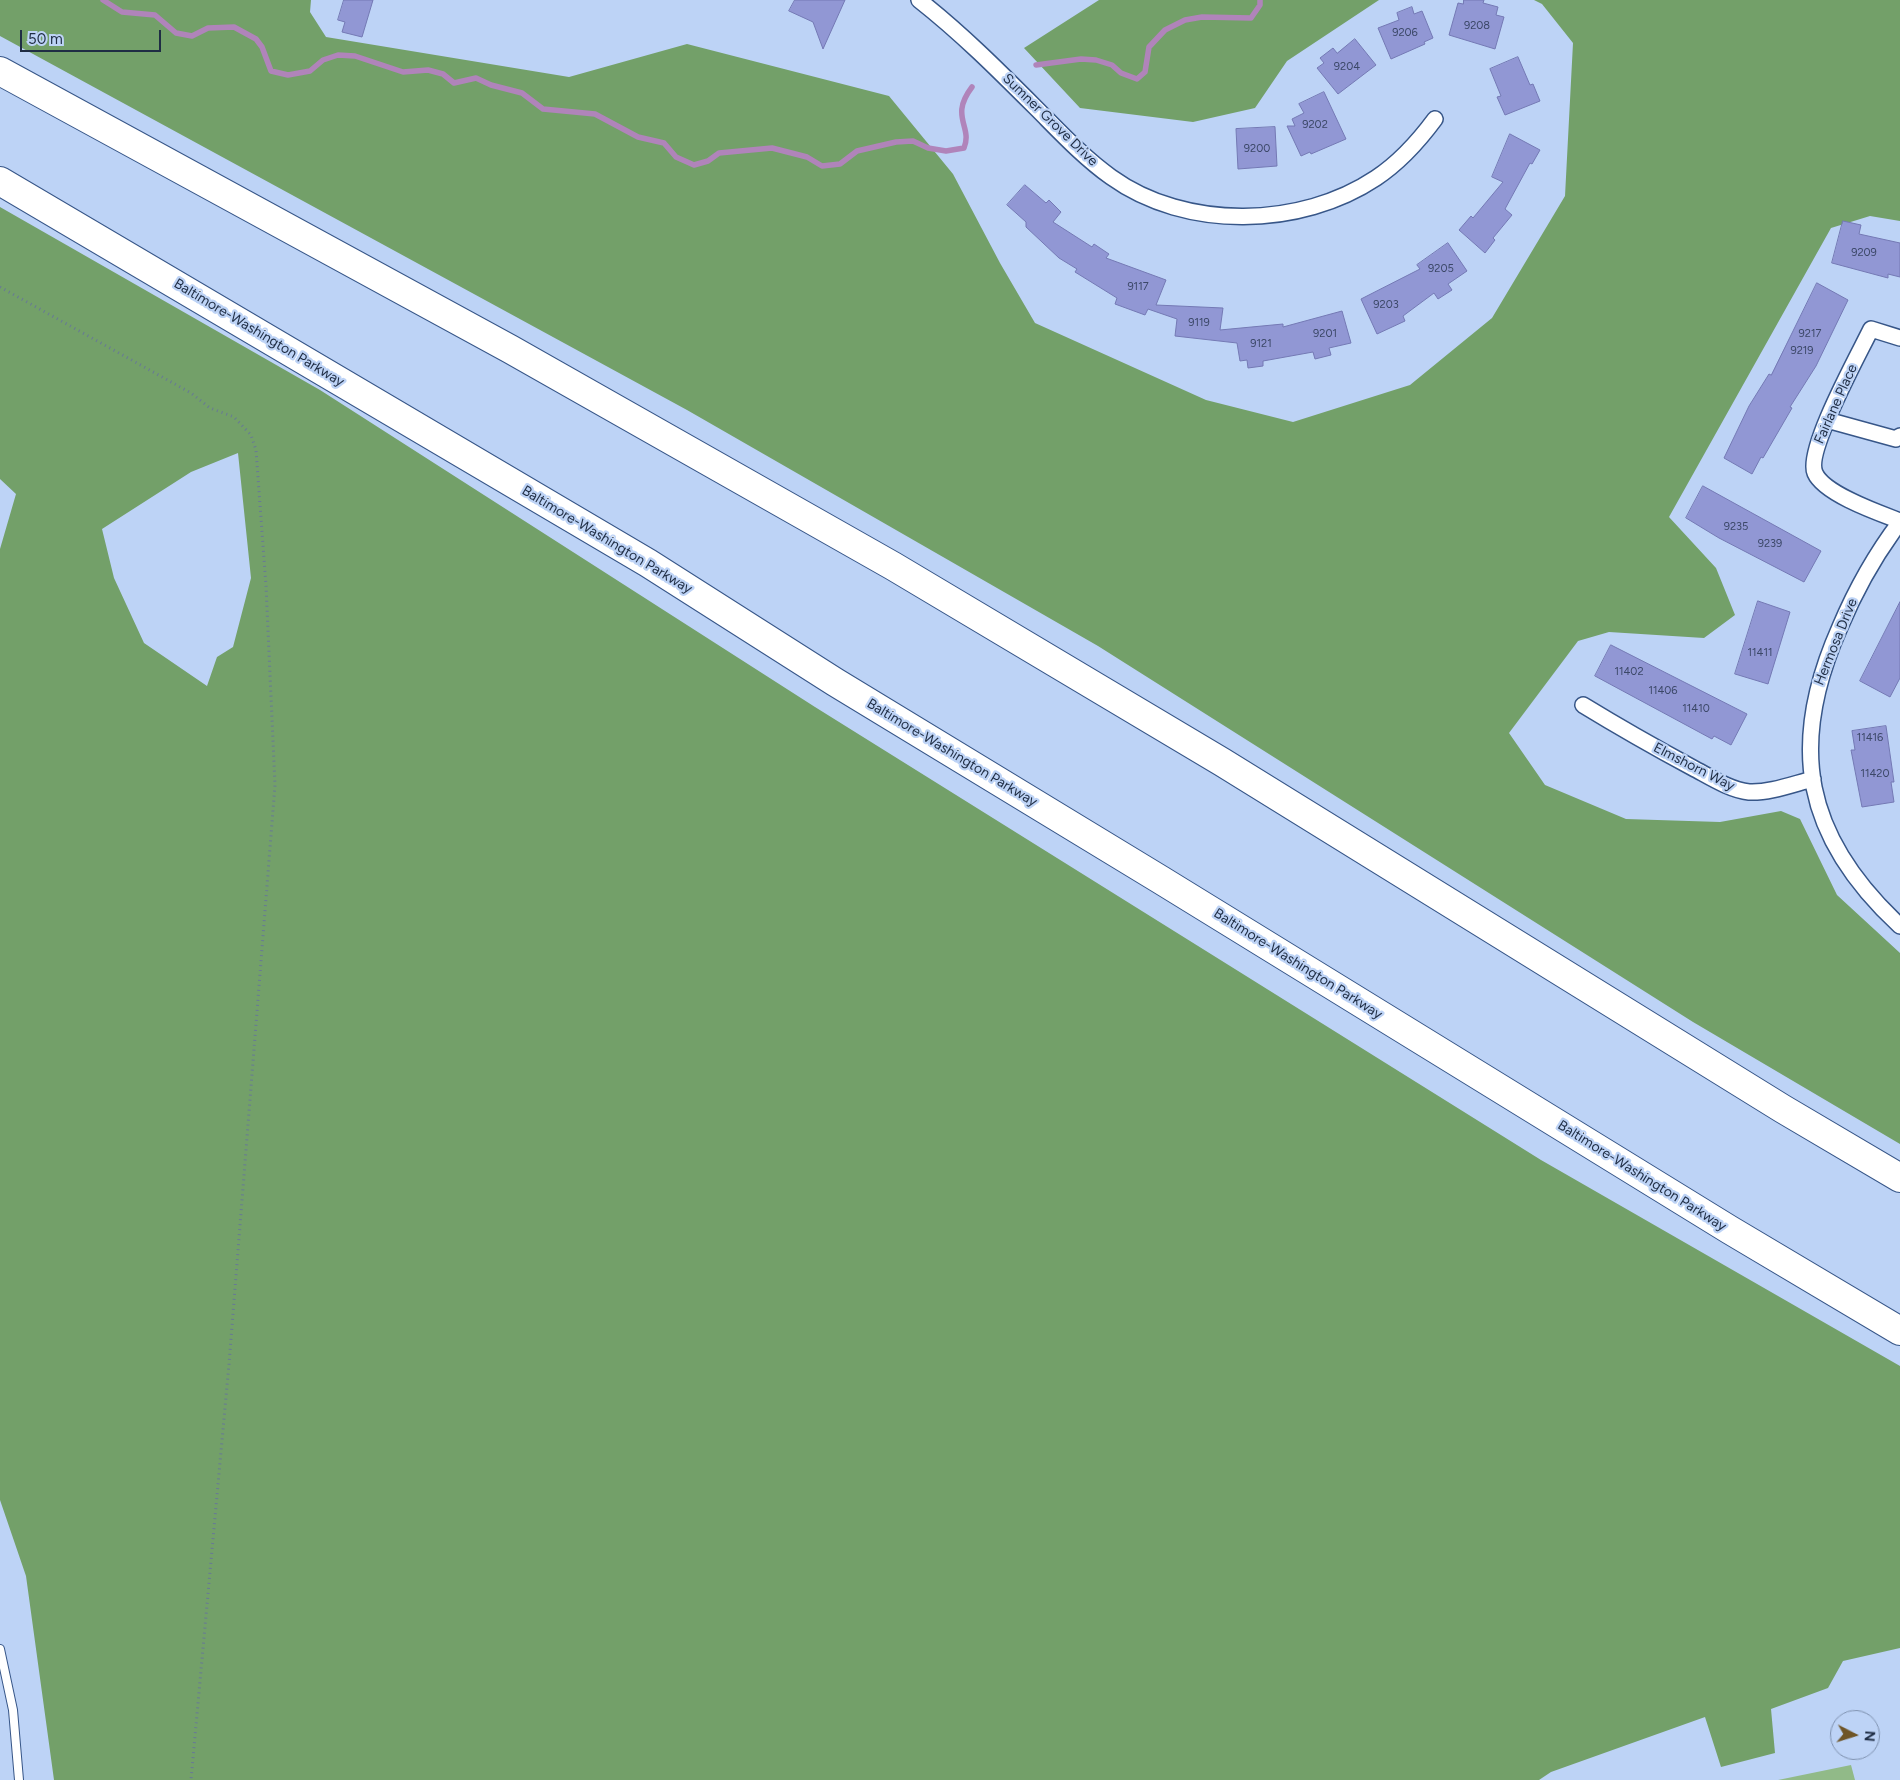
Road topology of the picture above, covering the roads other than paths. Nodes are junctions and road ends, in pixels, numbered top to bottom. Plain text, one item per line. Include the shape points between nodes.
1 (919, 0) edge
2 (0, 71) edge
3 (1435, 119) dead end
4 (0, 181) edge
5 (1900, 338) edge
6 (1828, 420) junction
7 (1900, 436) edge
8 (1900, 522) edge
9 (1583, 705) dead end
10 (1813, 779) junction
11 (1900, 926) edge
12 (1900, 1178) edge
13 (1900, 1331) edge
14 (0, 1649) edge
15 (19, 1780) edge

1 - 3 street, Sumner Grove Drive via 967,39 1083,155 1112,178 1169,205 1204,213 1264,216 1322,204 1349,193 1389,168 1418,142
2 - 12 highway via 510,348 893,566 1214,757
4 - 13 highway, Baltimore-Washington Parkway via 648,563 835,682
5 - 6 street, Fairlane Place via 1871,329
6 - 7 street via 1896,439
6 - 8 street, Fairlane Place via 1813,456 1815,473 1827,486
8 - 10 street, Hermosa Drive via 1867,569 1822,669 1810,728 1809,757
9 - 10 street, Elmshorn Way via 1645,742 1737,789 1761,791
10 - 11 street, Hermosa Drive via 1831,841 1872,900
14 - 15 lane via 12,1710

